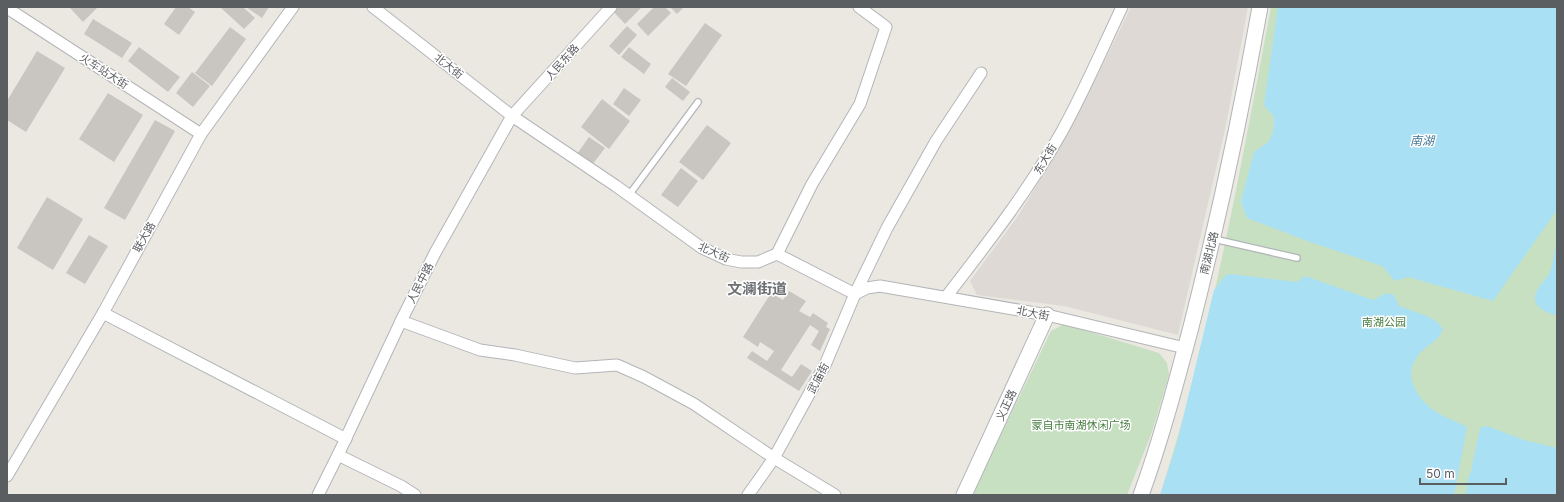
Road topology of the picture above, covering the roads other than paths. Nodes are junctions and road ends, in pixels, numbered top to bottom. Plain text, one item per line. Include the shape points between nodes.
1 (293, 7) edge
2 (373, 7) edge
3 (611, 7) edge
4 (858, 7) edge
5 (1122, 7) edge
6 (1260, 7) edge
7 (7, 8) edge
8 (982, 73) dead end
9 (698, 102) dead end
10 (512, 116) junction
11 (201, 134) junction
12 (629, 196) junction
13 (1213, 239) junction
14 (777, 254) junction
15 (1297, 258) dead end
16 (855, 294) junction
17 (946, 297) junction
18 (103, 313) junction
19 (1047, 316) junction
20 (401, 321) junction
21 (1185, 348) junction
22 (346, 439) junction
23 (338, 455) junction
24 (774, 458) junction
25 (7, 476) edge
26 (318, 495) edge
27 (415, 495) edge
28 (748, 495) edge
29 (835, 495) edge
30 (964, 495) edge
31 (1141, 495) edge

1 - 11 street, 联大路
2 - 10 street, 北大街
3 - 10 street, 人民东路
4 - 14 street via 886,27 860,104 812,184
5 - 17 street, 东大街 via 1094,69 1057,139 1026,190
6 - 13 main road, 南湖北路
7 - 11 street, 火车站大街
8 - 16 street, 武庙街 via 936,141 887,228
9 - 12 lane
10 - 12 street, 北大街
10 - 20 street, 人民中路 via 435,253
11 - 18 street, 联大路
12 - 14 street, 北大街 via 702,248 726,259 758,262
13 - 15 lane
13 - 21 main road, 南湖北路
14 - 16 street
16 - 17 street, 北大街 via 867,288 880,286
16 - 24 street, 武庙街 via 825,366
17 - 19 street, 北大街
18 - 22 street
18 - 25 street, 联大路
19 - 21 street, 北大街
19 - 30 main road, 义正路
20 - 22 street, 人民中路
20 - 24 street via 480,350 575,368 617,365 694,404
21 - 31 main road, 南湖北路 via 1153,462
22 - 23 street, 人民中路
23 - 26 street, 人民中路
23 - 27 street
24 - 28 street, 武庙街
24 - 29 street

